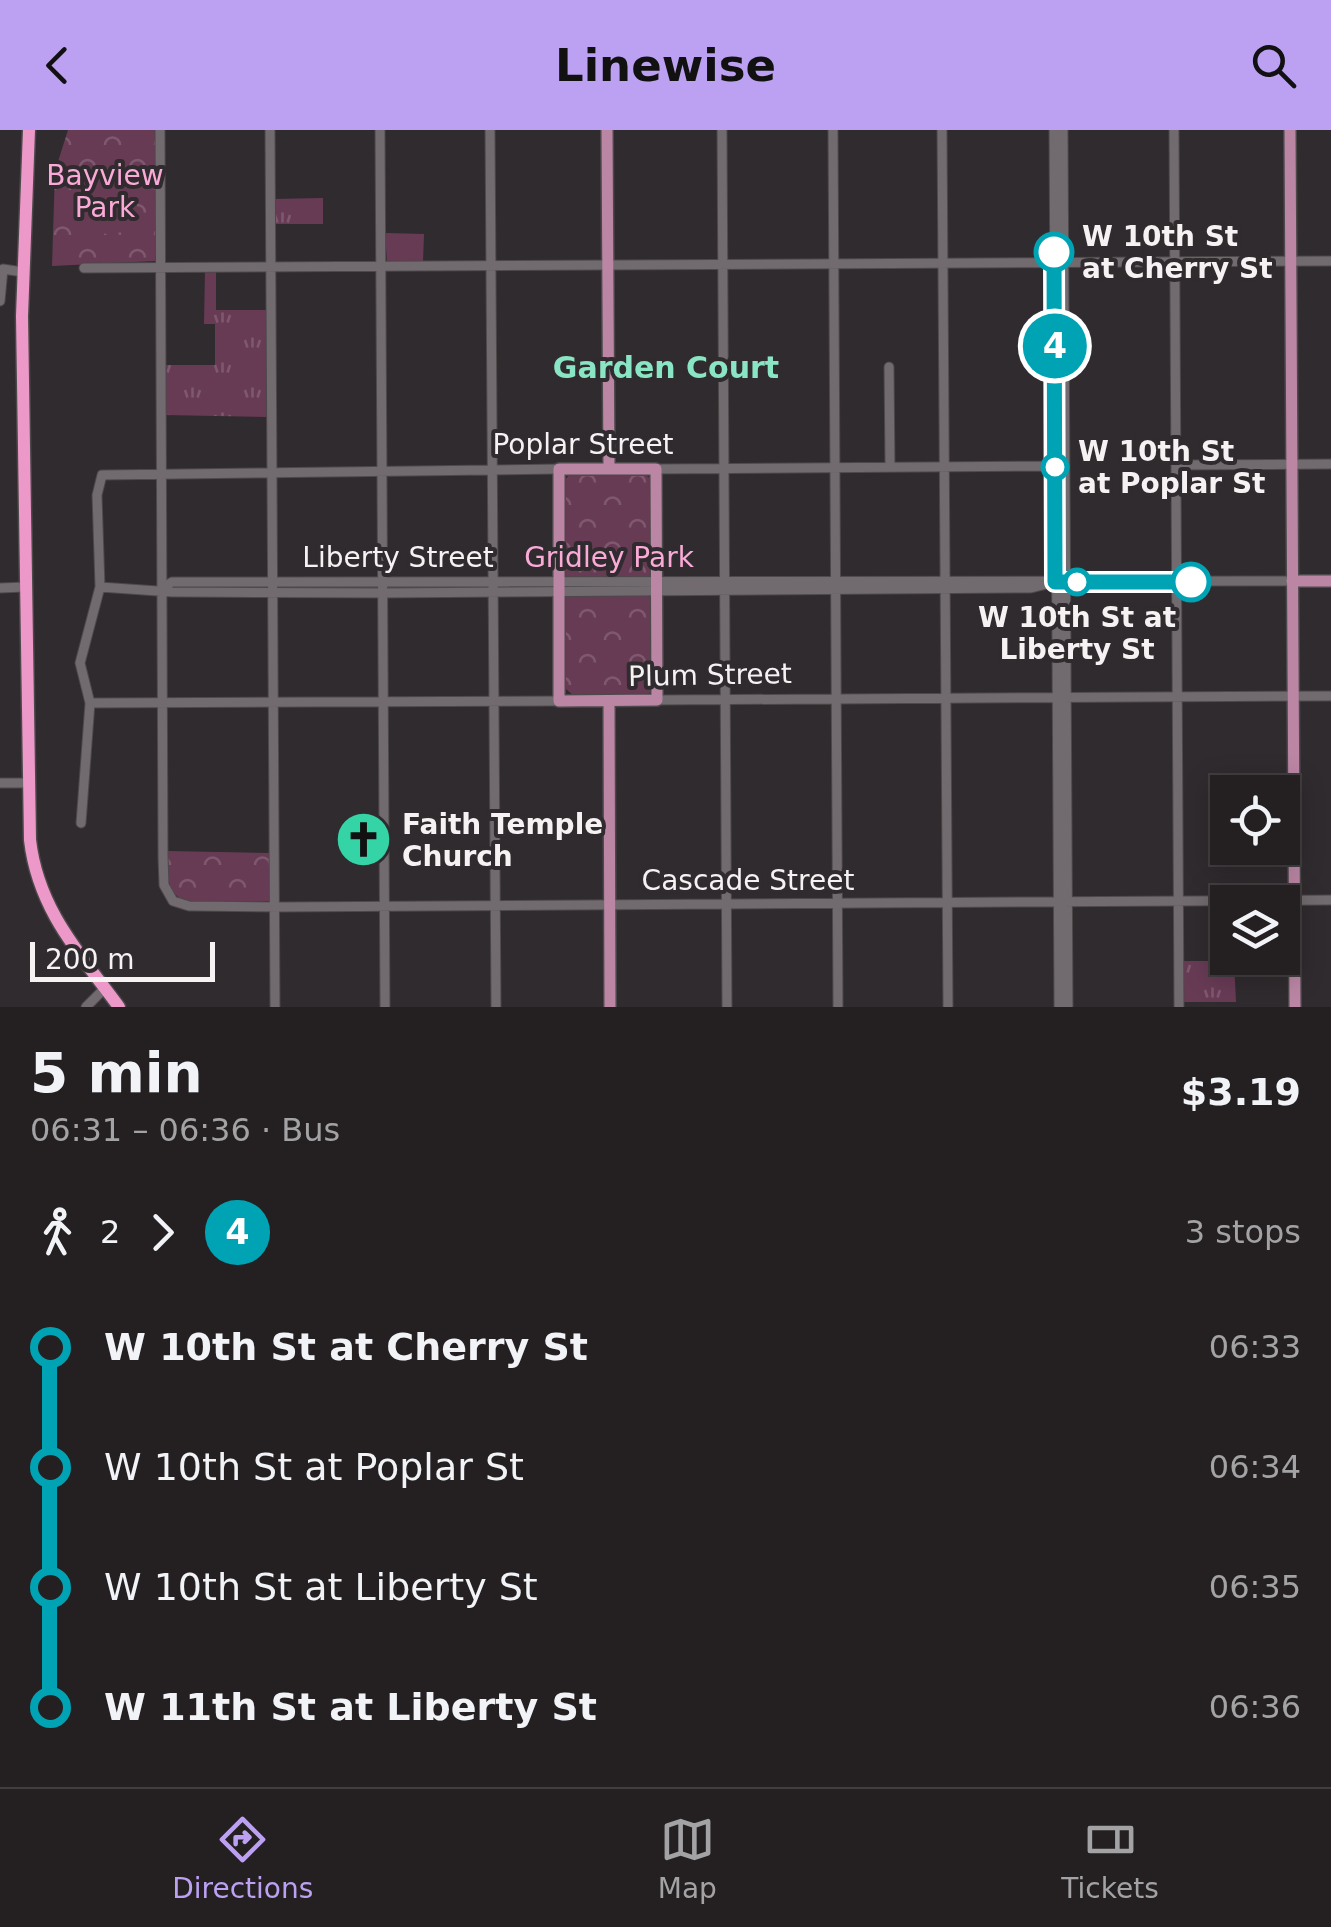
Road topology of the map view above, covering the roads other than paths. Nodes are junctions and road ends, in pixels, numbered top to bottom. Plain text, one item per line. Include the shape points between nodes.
1 (29, 130) edge
2 (160, 130) edge
3 (270, 130) edge
4 (380, 130) edge
5 (490, 130) edge
6 (607, 130) edge
7 (722, 130) edge
8 (833, 130) edge
9 (942, 130) edge
10 (1054, 130) edge
11 (1064, 130) edge
12 (1174, 130) edge
13 (1290, 130) edge
14 (1059, 160) junction
15 (1291, 261) junction
16 (1331, 261) edge
17 (1175, 262) junction
18 (833, 263) junction
19 (943, 263) junction
20 (1059, 263) junction
21 (723, 264) junction
22 (491, 266) junction
23 (608, 266) junction
24 (271, 267) junction
25 (381, 267) junction
26 (84, 268) dead end
27 (160, 268) junction
28 (23, 272) junction
29 (0, 301) edge
30 (889, 367) dead end
31 (1292, 464) junction
32 (1331, 464) edge
33 (1176, 465) junction
34 (944, 466) junction
35 (1060, 466) junction
36 (834, 467) junction
37 (890, 467) junction
38 (724, 468) junction
39 (492, 469) junction
40 (609, 469) junction
41 (656, 469) junction
42 (272, 470) junction
43 (382, 470) junction
44 (559, 470) junction
45 (162, 471) junction
46 (1331, 580) edge
47 (1292, 581) junction
48 (1060, 582) junction
49 (1176, 582) junction
50 (724, 583) junction
51 (835, 583) junction
52 (946, 583) junction
53 (657, 584) junction
54 (560, 585) junction
55 (494, 586) junction
56 (26, 587) junction
57 (100, 587) junction
58 (274, 587) junction
59 (0, 588) edge
60 (163, 588) junction
61 (384, 588) junction
62 (1331, 696) edge
63 (1178, 697) junction
64 (1293, 697) junction
65 (946, 698) junction
66 (1061, 698) junction
67 (836, 699) junction
68 (657, 700) junction
69 (726, 700) junction
70 (493, 701) junction
71 (560, 701) junction
72 (609, 701) junction
73 (382, 702) junction
74 (163, 703) junction
75 (275, 703) junction
76 (90, 704) junction
77 (0, 783) edge
78 (28, 783) junction
79 (81, 823) dead end
80 (1294, 885) edge
81 (1300, 900) edge
82 (1331, 900) edge
83 (1062, 901) junction
84 (1179, 901) junction
85 (1210, 901) edge
86 (837, 902) junction
87 (948, 902) junction
88 (727, 903) junction
89 (495, 904) junction
90 (610, 904) junction
91 (384, 905) junction
92 (274, 907) junction
93 (1063, 973) junction
94 (1295, 975) edge
95 (109, 1000) edge
96 (86, 1007) edge
97 (275, 1007) edge
98 (384, 1007) edge
99 (496, 1007) edge
100 (610, 1007) edge
101 (727, 1007) edge
102 (838, 1007) edge
103 (948, 1007) edge
104 (1058, 1007) edge
105 (1068, 1007) edge
106 (1179, 1007) edge
107 (1295, 1007) edge

1 - 28 highway
2 - 27 street
3 - 24 street
4 - 25 street
5 - 22 street
6 - 23 main road
7 - 21 street
8 - 18 street
9 - 19 street
10 - 14 street
11 - 14 street
12 - 17 street
13 - 15 main road
14 - 20 street
15 - 16 street
15 - 17 street
15 - 31 main road
17 - 20 street
17 - 33 street
18 - 19 street
18 - 21 street
18 - 36 street
19 - 20 street
19 - 34 street
20 - 35 street
21 - 23 street
21 - 38 street
22 - 23 street
22 - 25 street
22 - 39 street
23 - 40 main road
24 - 25 street
24 - 27 street
24 - 42 street
25 - 43 street
26 - 27 street
27 - 45 street
28 - 29 street via 3,268
28 - 56 highway
30 - 37 street
31 - 32 street
31 - 33 street
31 - 47 main road
33 - 49 street
34 - 35 street, Poplar Street
34 - 37 street, Poplar Street
34 - 52 street
35 - 48 street
36 - 37 street, Poplar Street
36 - 38 street, Poplar Street
36 - 51 street
38 - 41 street, Poplar Street
38 - 50 street
39 - 43 street, Poplar Street
39 - 44 street, Poplar Street
39 - 55 street
40 - 41 main road, Poplar Street
40 - 44 main road, Poplar Street
41 - 53 main road
42 - 43 street, Poplar Street
42 - 45 street, Poplar Street
42 - 58 street
43 - 61 street
44 - 54 main road
45 - 57 street, Poplar Street via 102,474
45 - 60 street
46 - 47 main road, Liberty Street
47 - 49 street, Liberty Street
47 - 64 main road
48 - 49 street, Liberty Street
48 - 52 street, Liberty Street via 1032,588
48 - 66 street
49 - 63 street
50 - 51 street, Liberty Street
50 - 53 street, Liberty Street
50 - 69 street
51 - 52 street, Liberty Street
51 - 67 street
52 - 65 street
53 - 54 street, Liberty Street
53 - 68 main road
54 - 55 street, Liberty Street
54 - 71 main road
55 - 61 street, Liberty Street
55 - 70 street
56 - 59 street
56 - 78 highway
57 - 60 street, Liberty Street
57 - 76 street via 80,663
58 - 60 street, Liberty Street via 172,582
58 - 61 street, Liberty Street
58 - 75 street
60 - 74 street
61 - 73 street
62 - 64 street, Plum Street
63 - 64 street, Plum Street
63 - 66 street, Plum Street
63 - 84 street
64 - 80 main road
65 - 66 street, Plum Street
65 - 67 street, Plum Street
65 - 87 street
66 - 83 street
67 - 69 street, Plum Street
67 - 86 street
68 - 69 street, Plum Street
68 - 72 main road, Plum Street
69 - 88 street
70 - 71 street, Plum Street
70 - 73 street, Plum Street
70 - 89 street
71 - 72 main road, Plum Street
72 - 90 main road
73 - 75 street, Plum Street
73 - 91 street
74 - 75 street, Plum Street
74 - 76 street, Plum Street
74 - 92 street, Cascade Street via 168,897 189,906
75 - 92 street
76 - 79 street
77 - 78 street
78 - 95 highway via 31,852 45,902
81 - 82 street, Cascade Street
83 - 84 street, Cascade Street
83 - 87 street, Cascade Street
83 - 93 street
84 - 85 street, Cascade Street
84 - 106 street
86 - 87 street, Cascade Street
86 - 88 street, Cascade Street
86 - 102 street
87 - 103 street
88 - 90 street, Cascade Street
88 - 101 street
89 - 90 street, Cascade Street
89 - 91 street, Cascade Street
89 - 99 street
90 - 100 main road
91 - 92 street, Cascade Street
91 - 98 street
92 - 97 street
93 - 104 street
93 - 105 street
94 - 107 main road
95 - 96 street

